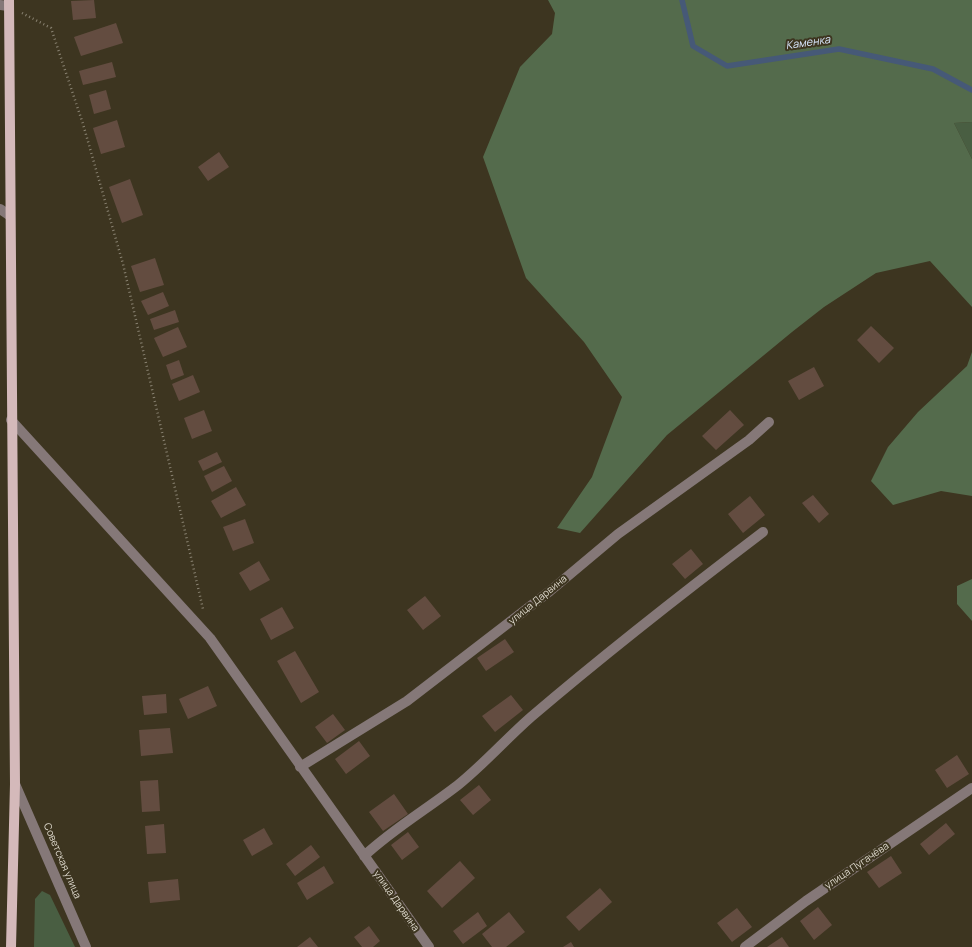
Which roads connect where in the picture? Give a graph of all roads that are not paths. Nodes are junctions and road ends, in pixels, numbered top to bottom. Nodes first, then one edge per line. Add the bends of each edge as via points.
1 (6, 4) edge
2 (0, 209) edge
3 (9, 215) junction
4 (11, 420) junction
5 (769, 422) dead end
6 (763, 532) dead end
7 (300, 767) junction
8 (15, 784) junction
9 (972, 788) edge
10 (364, 856) junction
11 (11, 947) edge
12 (86, 947) edge
13 (429, 947) edge
14 (745, 947) edge

1 - 3 main road, Советская улица
2 - 3 street
3 - 4 main road, Советская улица
4 - 7 street, улица Дарвина via 210,638
4 - 8 main road, Советская улица
5 - 7 street, улица Дарвина via 749,440 618,534 544,596 407,701
6 - 10 street via 620,643 530,718 458,785
7 - 10 street, улица Дарвина
8 - 11 main road, Советская улица
8 - 12 street, Советская улица
9 - 14 street, улица Пугачёва via 806,901
10 - 13 street, улица Дарвина

